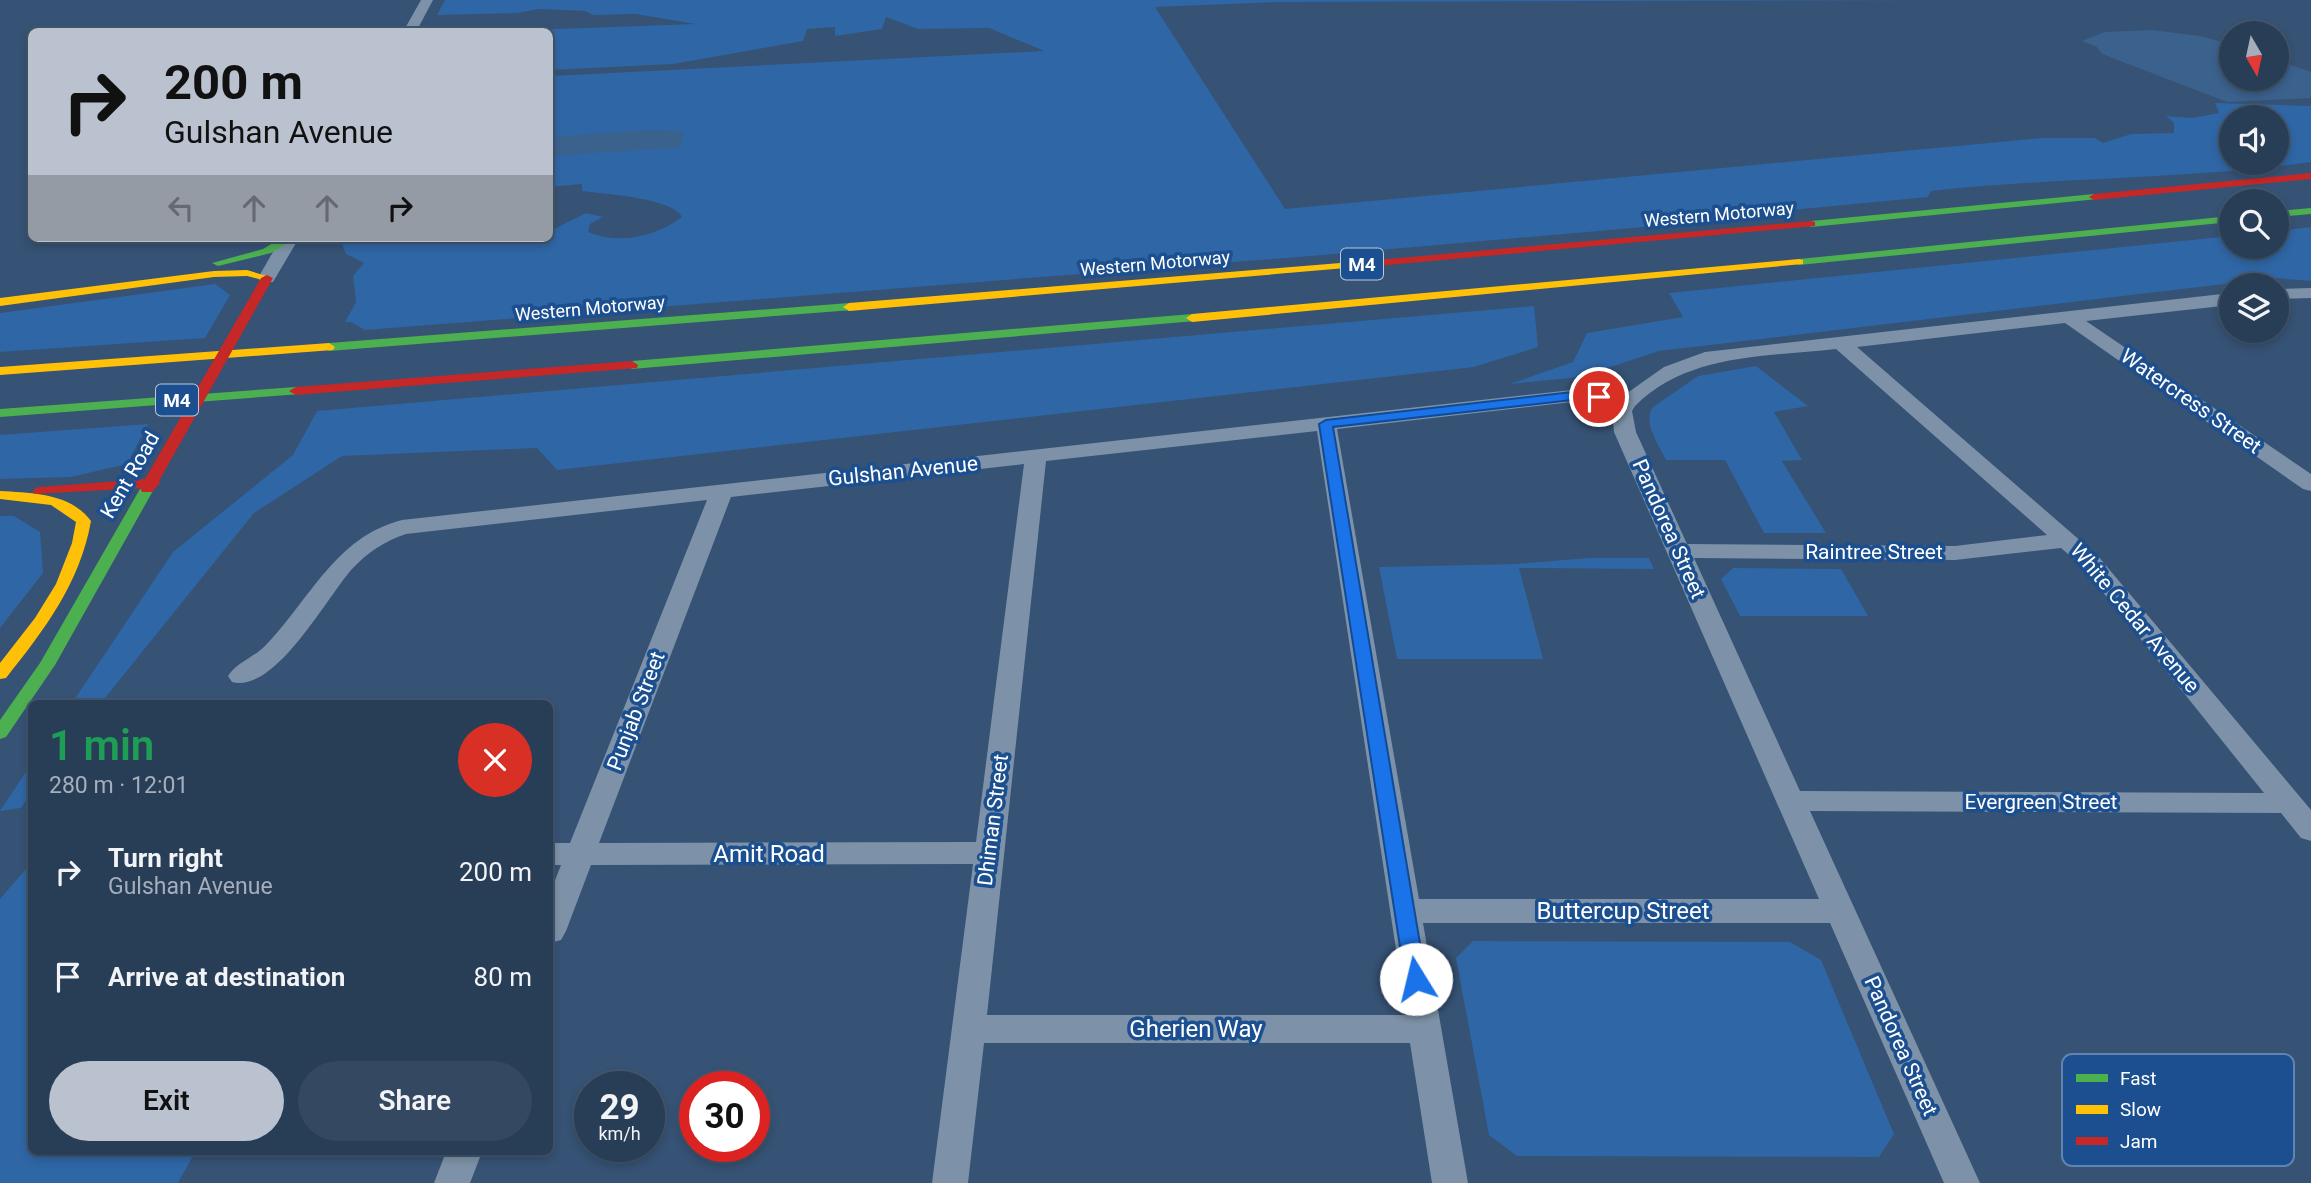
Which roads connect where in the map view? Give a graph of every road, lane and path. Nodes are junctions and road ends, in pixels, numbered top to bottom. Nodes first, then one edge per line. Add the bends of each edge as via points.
1 (427, 0) edge
2 (411, 28) edge
3 (2311, 176) edge
4 (2311, 211) edge
5 (2289, 213) edge
6 (2219, 220) edge
7 (282, 242) edge
8 (288, 242) edge
9 (267, 278) junction
10 (106, 286) junction
11 (2311, 293) edge
12 (2289, 294) edge
13 (2219, 300) edge
14 (0, 302) edge
15 (2071, 319) junction
16 (1842, 344) junction
17 (0, 371) edge
18 (1626, 403) junction
19 (0, 413) edge
20 (1326, 424) junction
21 (1037, 457) junction
22 (153, 483) junction
23 (2311, 484) edge
24 (722, 491) junction
25 (0, 494) edge
26 (2069, 540) junction
27 (1679, 551) junction
28 (91, 588) junction
29 (0, 674) edge
30 (241, 676) dead end
31 (0, 687) edge
32 (0, 733) edge
33 (1793, 801) junction
34 (2289, 803) junction
35 (2311, 831) edge
36 (989, 853) junction
37 (553, 854) edge
38 (579, 854) junction
39 (1405, 911) junction
40 (1841, 911) junction
41 (553, 923) edge
42 (968, 1029) junction
43 (1424, 1029) junction
44 (463, 1155) edge
45 (452, 1183) edge
46 (950, 1183) edge
47 (1450, 1183) edge
48 (1962, 1183) edge

1 - 2 street
3 - 17 main road, Western Motorway / M4 via 1148,283
4 - 5 main road
6 - 19 main road, M4 via 1148,322
7 - 10 main road via 256,255
8 - 9 street, Kent Road
9 - 10 main road via 233,273
9 - 22 main road, Kent Road
10 - 14 main road
11 - 12 street
13 - 15 street
15 - 16 street
15 - 23 street, Watercress Street
16 - 18 street via 1694,361 1676,368
16 - 26 street, White Cedar Avenue
18 - 20 street, Gulshan Avenue via 1572,396
18 - 27 street, Pandorea Street via 1621,418 1625,432
20 - 21 street, Gulshan Avenue
20 - 39 street
21 - 24 street, Gulshan Avenue
21 - 36 street, Dhiman Street
22 - 25 main road
22 - 28 main road, Kent Road
24 - 30 street, Gulshan Avenue via 412,526 385,533 358,548 272,654
24 - 38 street, Punjab Street
25 - 29 main road via 63,504 78,511 84,521 69,581
26 - 27 street, Raintree Street via 1955,553
26 - 34 street, White Cedar Avenue via 2106,578
27 - 33 street, Pandorea Street
28 - 31 main road, Kent Road
28 - 32 main road, Kent Road via 47,665
33 - 34 street, Evergreen Street
33 - 40 street, Pandorea Street
34 - 35 street, White Cedar Avenue
36 - 38 street, Amit Road
36 - 42 street, Dhiman Street
37 - 38 street, Amit Road
38 - 41 street, Punjab Street
39 - 40 street, Buttercup Street
39 - 43 street
40 - 48 street, Pandorea Street
42 - 43 street, Gherien Way
42 - 46 street, Dhiman Street
43 - 47 street
44 - 45 street

